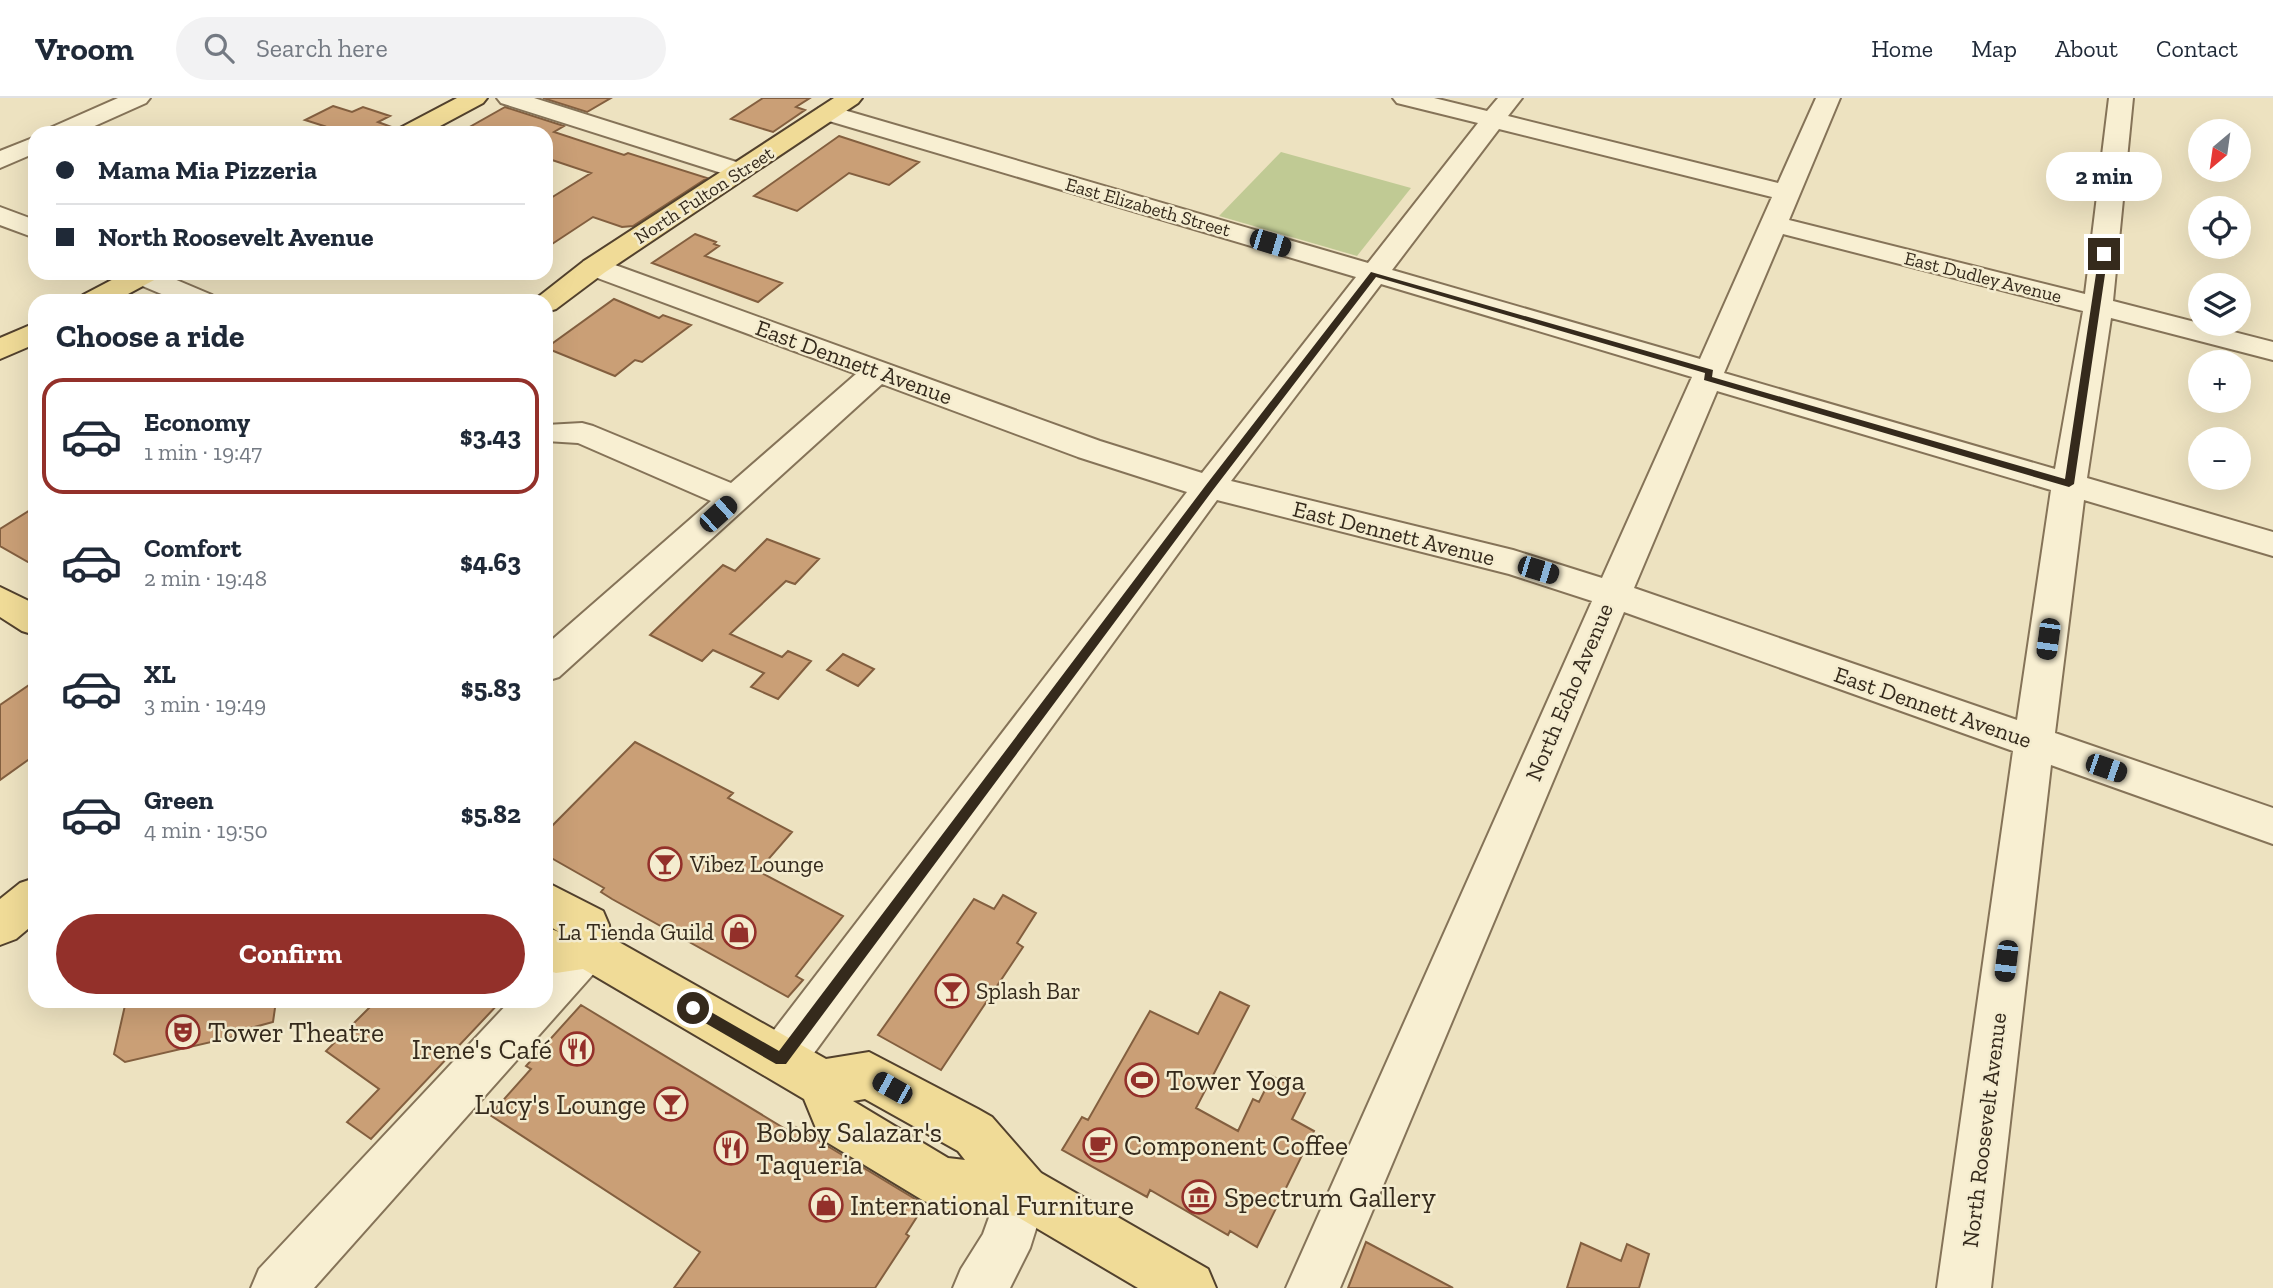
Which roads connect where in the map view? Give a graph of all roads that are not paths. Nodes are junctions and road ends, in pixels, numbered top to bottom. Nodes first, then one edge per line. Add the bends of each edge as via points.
1 (138, 98) edge
2 (475, 98) edge
3 (509, 98) edge
4 (1405, 98) edge
5 (1828, 98) edge
6 (2121, 98) edge
7 (839, 105) edge
8 (1502, 109) edge
9 (75, 126) edge
10 (422, 126) edge
11 (28, 147) edge
12 (0, 159) edge
13 (740, 171) junction
14 (1780, 208) junction
15 (0, 215) edge
16 (28, 227) edge
17 (594, 267) junction
18 (1374, 273) junction
19 (130, 280) edge
20 (155, 280) edge
21 (105, 294) edge
22 (186, 294) edge
23 (553, 297) edge
24 (2098, 306) junction
25 (28, 336) edge
26 (0, 350) edge
27 (2273, 351) edge
28 (878, 370) junction
29 (1708, 375) junction
30 (554, 433) dead end
31 (2069, 484) junction
32 (1209, 487) junction
33 (736, 498) junction
34 (2273, 544) edge
35 (1612, 594) junction
36 (0, 600) edge
37 (28, 617) edge
38 (553, 661) edge
39 (2034, 743) junction
40 (2273, 826) edge
41 (28, 903) edge
42 (553, 905) edge
43 (0, 925) edge
44 (567, 947) edge
45 (553, 978) edge
46 (534, 1008) edge
47 (802, 1071) junction
48 (1023, 1191) junction
49 (278, 1288) edge
50 (980, 1288) edge
51 (1189, 1288) edge
52 (1313, 1288) edge
53 (1964, 1288) edge

1 - 9 street
2 - 10 main road
3 - 13 street
4 - 8 street, East Dudley Avenue
5 - 14 street, North Echo Avenue
6 - 24 street, North Roosevelt Avenue
7 - 13 main road, North Fulton Street
7 - 18 street, East Elizabeth Street
8 - 14 street, East Dudley Avenue
8 - 18 street
11 - 12 street
13 - 17 main road, North Fulton Street
14 - 24 street, East Dudley Avenue
14 - 29 street, North Echo Avenue
15 - 16 street
17 - 23 main road, North Fulton Street
17 - 28 street, East Dennett Avenue
18 - 29 street, East Elizabeth Street
18 - 32 street
19 - 21 main road
20 - 22 street
24 - 27 street, East Dudley Avenue
24 - 31 street, North Roosevelt Avenue
25 - 26 main road
28 - 32 street, East Dennett Avenue via 1088,449
28 - 33 street
29 - 31 street, East Elizabeth Street
29 - 35 street, North Echo Avenue
30 - 33 street via 582,433
31 - 34 street, East Elizabeth Street
31 - 39 street, North Roosevelt Avenue
32 - 35 street, East Dennett Avenue via 1513,562
32 - 47 street
33 - 38 street
35 - 39 street, East Dennett Avenue
35 - 52 street, North Echo Avenue
36 - 37 main road
39 - 40 street, East Dennett Avenue
39 - 53 street, North Roosevelt Avenue
41 - 43 main road
42 - 44 main road via 587,925
44 - 45 street
44 - 47 main road
46 - 49 street
47 - 48 main road via 837,1121 942,1183
48 - 50 street via 1004,1248
48 - 51 main road

